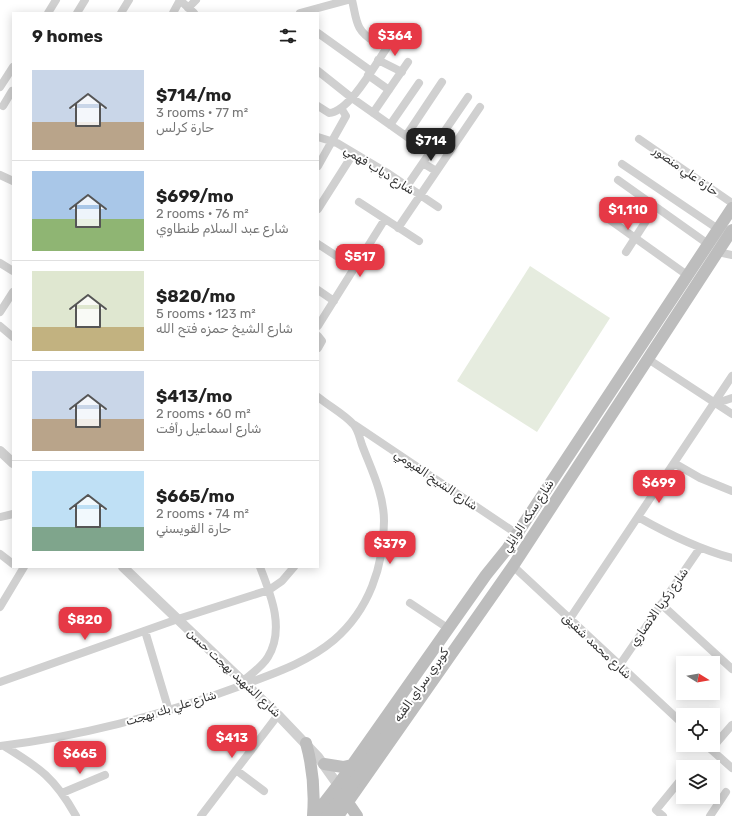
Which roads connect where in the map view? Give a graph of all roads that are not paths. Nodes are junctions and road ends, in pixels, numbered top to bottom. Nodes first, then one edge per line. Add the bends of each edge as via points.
1 (56, 0) edge
2 (85, 0) edge
3 (129, 0) edge
4 (180, 0) edge
5 (196, 0) edge
6 (348, 0) edge
7 (352, 0) edge
8 (191, 10) edge
9 (320, 10) edge
10 (49, 12) edge
11 (78, 12) edge
12 (122, 12) edge
13 (174, 12) edge
14 (307, 12) edge
15 (319, 34) edge
16 (375, 42) dead end
17 (386, 49) dead end
18 (378, 60) junction
19 (408, 62) dead end
20 (12, 69) edge
21 (319, 72) edge
22 (402, 72) junction
23 (369, 73) junction
24 (442, 82) dead end
25 (419, 83) dead end
26 (0, 87) edge
27 (389, 90) junction
28 (12, 91) edge
29 (12, 92) edge
30 (468, 97) dead end
31 (352, 98) junction
32 (3, 106) dead end
33 (319, 107) edge
34 (480, 107) dead end
35 (341, 108) junction
36 (373, 113) junction
37 (390, 125) junction
38 (406, 136) junction
39 (319, 138) edge
40 (639, 139) dead end
41 (332, 142) junction
42 (430, 153) junction
43 (353, 154) junction
44 (423, 163) junction
45 (319, 164) edge
46 (622, 164) dead end
47 (436, 171) junction
48 (0, 174) edge
49 (12, 180) edge
50 (618, 180) dead end
51 (407, 186) junction
52 (420, 195) junction
53 (320, 200) edge
54 (359, 202) dead end
55 (732, 203) edge
56 (438, 207) dead end
57 (732, 208) edge
58 (603, 215) dead end
59 (385, 219) junction
60 (646, 221) dead end
61 (398, 228) junction
62 (718, 229) junction
63 (732, 230) edge
64 (635, 238) junction
65 (418, 241) dead end
66 (708, 244) junction
67 (319, 245) edge
68 (626, 252) dead end
69 (718, 252) junction
70 (732, 255) edge
71 (0, 263) edge
72 (355, 268) junction
73 (12, 270) edge
74 (687, 275) junction
75 (319, 291) edge
76 (12, 294) edge
77 (334, 301) junction
78 (0, 312) edge
79 (319, 324) edge
80 (0, 326) edge
81 (12, 336) edge
82 (319, 337) edge
83 (319, 346) edge
84 (648, 359) junction
85 (732, 376) edge
86 (319, 398) edge
87 (732, 398) edge
88 (714, 404) junction
89 (732, 414) edge
90 (354, 425) junction
91 (0, 451) edge
92 (12, 462) edge
93 (674, 463) junction
94 (732, 491) edge
95 (12, 514) edge
96 (0, 517) edge
97 (638, 517) junction
98 (517, 534) junction
99 (700, 548) junction
100 (507, 549) junction
101 (0, 554) edge
102 (732, 558) edge
103 (12, 563) edge
104 (513, 566) junction
105 (21, 568) edge
106 (124, 568) edge
107 (260, 568) edge
108 (293, 568) edge
109 (269, 590) junction
110 (410, 603) dead end
111 (662, 604) junction
112 (0, 607) edge
113 (178, 619) junction
114 (569, 620) junction
115 (449, 628) junction
116 (145, 631) junction
117 (619, 666) junction
118 (732, 669) edge
119 (0, 682) edge
120 (244, 682) junction
121 (169, 711) junction
122 (278, 714) junction
123 (676, 718) edge
124 (732, 725) edge
125 (720, 736) edge
126 (306, 743) junction
127 (2, 746) edge
128 (714, 752) edge
129 (324, 764) junction
130 (352, 765) junction
131 (732, 768) edge
132 (236, 770) junction
133 (105, 775) dead end
134 (338, 786) junction
135 (676, 786) edge
136 (264, 791) dead end
137 (726, 792) dead end
138 (62, 793) junction
139 (720, 801) edge
140 (348, 804) junction
141 (718, 804) edge
142 (76, 816) edge
143 (201, 816) edge
144 (313, 816) edge
145 (327, 816) edge
146 (338, 816) edge
147 (357, 816) edge
148 (663, 816) edge
149 (710, 816) edge

1 - 10 street
2 - 11 street
3 - 12 street
4 - 8 street
4 - 13 street
5 - 8 street
6 - 9 street
7 - 16 street via 359,29
9 - 14 street
15 - 23 street
17 - 18 street
18 - 22 street
18 - 23 street
19 - 22 street
20 - 26 street
21 - 31 street
22 - 27 street
23 - 27 street
23 - 31 street
24 - 38 street
25 - 37 street
26 - 28 street
27 - 36 street
29 - 32 street
30 - 42 street
31 - 35 street
31 - 36 street
33 - 35 street via 326,112 334,113
34 - 47 street
35 - 41 street via 346,116
36 - 37 street
37 - 38 street
38 - 42 street
39 - 41 street, شارع دياب فهمي
40 - 55 street, حارة علي منصور
41 - 43 street, شارع دياب فهمي
41 - 45 street
42 - 44 street
43 - 51 street, شارع دياب فهمي
43 - 53 street
44 - 47 street
44 - 51 street
46 - 62 street
47 - 52 street
48 - 49 street
50 - 66 street
51 - 52 street, شارع دياب فهمي
52 - 56 street, شارع دياب فهمي
52 - 61 street
54 - 59 street
57 - 62 main road, شارع سكه الوايلي
58 - 64 street
59 - 61 street
59 - 72 street
60 - 64 street
61 - 65 street
62 - 66 main road, شارع سكه الوايلي
63 - 69 main road, شارع سكه الوايلي
64 - 68 street
64 - 74 street
66 - 74 main road, شارع سكه الوايلي
67 - 72 street
69 - 70 street
69 - 84 main road, شارع سكه الوايلي
71 - 73 street
72 - 77 street
74 - 98 main road, شارع سكه الوايلي
75 - 77 street
76 - 78 street
77 - 79 street
80 - 81 street
82 - 83 street via 322,341
84 - 88 street
84 - 104 main road, شارع سكه الوايلي
85 - 88 street
86 - 90 street, شارع الشيخ الفيومي
87 - 88 street
88 - 89 street
88 - 93 street
90 - 98 street, شارع الشيخ الفيومي
90 - 120 street, شارع علي بك بهجت via 380,494 384,516 381,562 374,583 355,616 335,639 316,654 289,668
91 - 92 street
93 - 94 street via 700,478
93 - 97 street
95 - 96 street
97 - 99 street via 671,536
97 - 114 street
98 - 100 main road, شارع سكه الوايلي
99 - 102 street
99 - 111 street, شارع زكريا الانصاري
100 - 115 main road, شارع سكه الوايلي
100 - 145 main road, كوبري سراي القبه, bridge via 495,580 349,789
101 - 103 street
104 - 114 street, شارع محمد شفيق
104 - 140 main road, شارع سكه الوايلي
105 - 112 street
106 - 113 street, شارع الشهيد بهجت حسن
107 - 109 street
108 - 109 street via 282,581
109 - 113 street
109 - 120 street via 276,626 273,648 268,658
110 - 115 street
111 - 117 street, شارع زكريا الانصاري
111 - 118 street
113 - 116 street
113 - 120 street, شارع الشهيد بهجت حسن
114 - 117 street, شارع محمد شفيق
115 - 130 main road, شارع سكه الوايلي
116 - 119 street
116 - 121 street
117 - 123 street, شارع محمد شفيق
120 - 121 street, شارع علي بك بهجت
120 - 122 street, شارع الشهيد بهجت حسن
121 - 127 street, شارع علي بك بهجت via 58,738
122 - 126 street, شارع الشهيد بهجت حسن
122 - 132 street
124 - 125 street
126 - 129 street, شارع الشهيد بهجت حسن
126 - 144 main road via 313,767
127 - 138 street via 38,767
128 - 131 street
129 - 130 main road via 343,767
129 - 134 street, شارع الشهيد بهجت حسن
130 - 134 main road, شارع سكه الوايلي
132 - 136 street
132 - 143 street
133 - 138 street
134 - 140 main road
134 - 144 main road, شارع سكه الوايلي
135 - 148 street via 656,810
137 - 139 street
138 - 142 street
140 - 146 main road, شارع سكه الوايلي
140 - 147 main road
141 - 149 street

